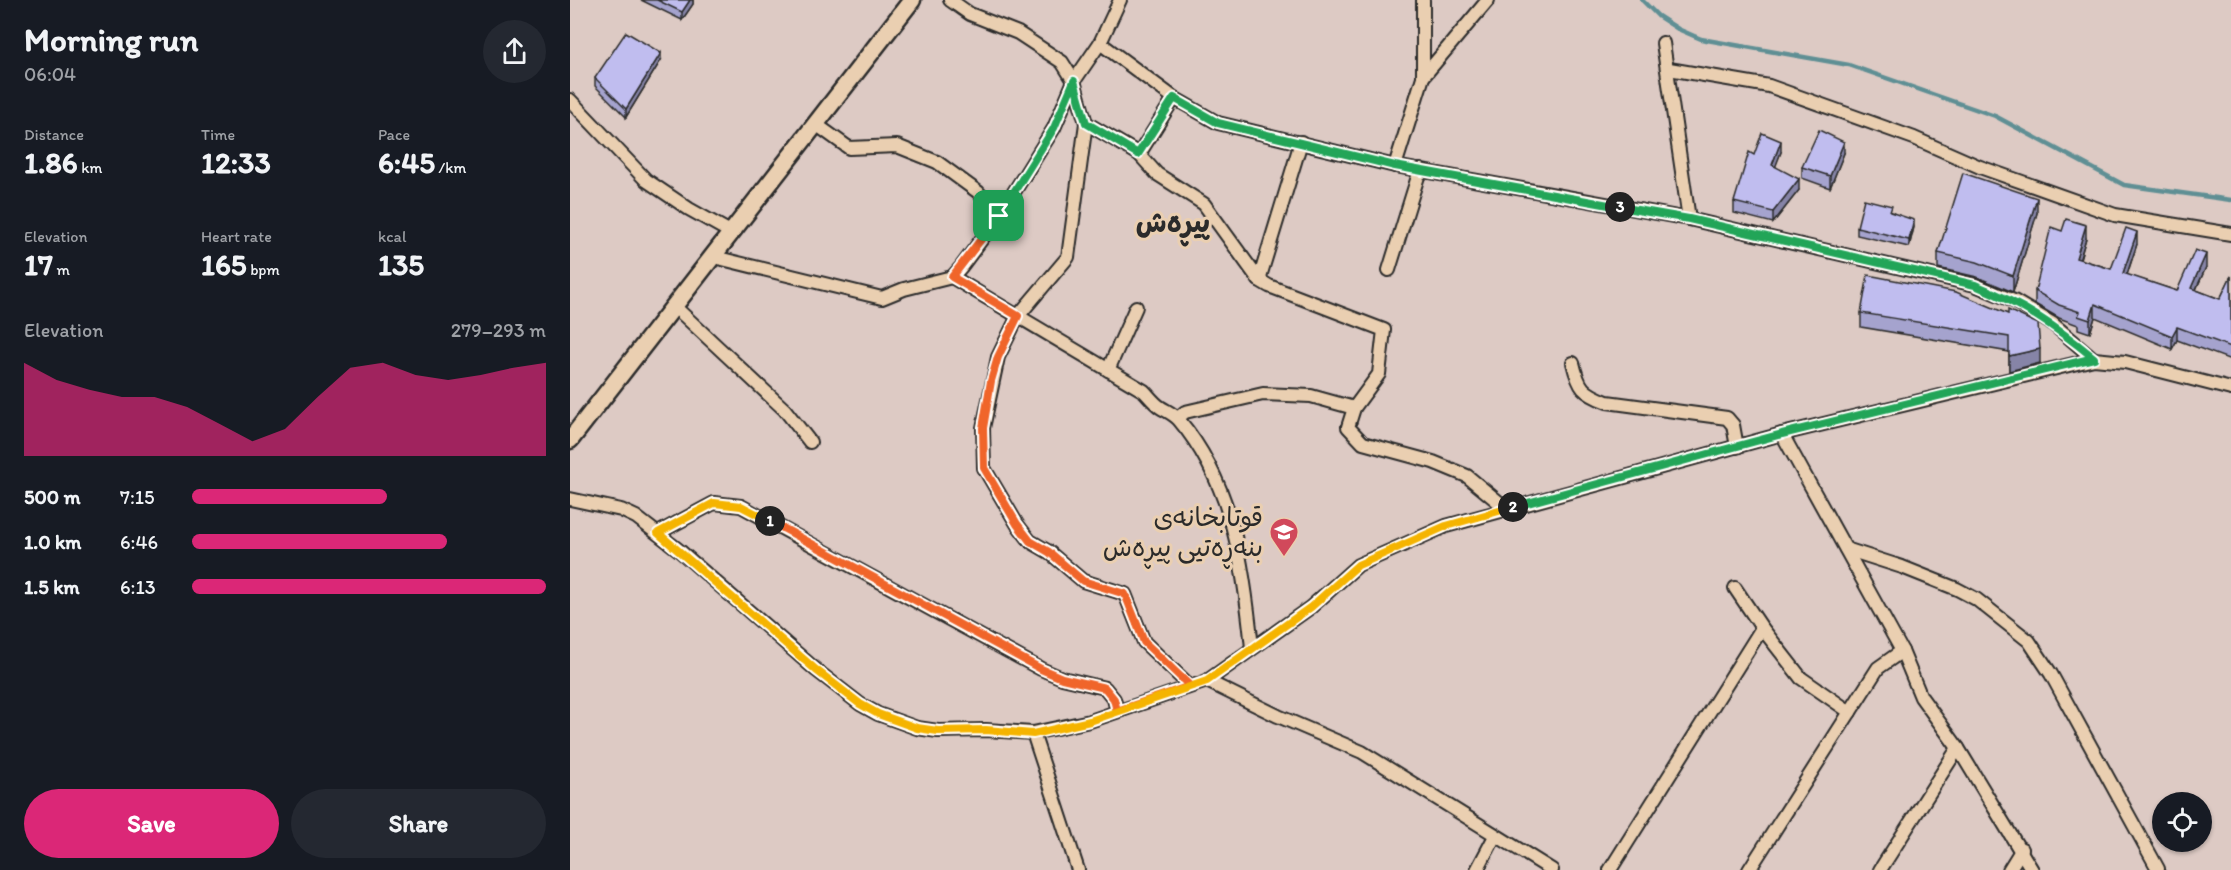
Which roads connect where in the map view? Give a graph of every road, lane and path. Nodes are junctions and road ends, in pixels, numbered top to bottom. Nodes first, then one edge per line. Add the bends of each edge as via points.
1 (912, 0) edge
2 (950, 0) edge
3 (1120, 0) edge
4 (1422, 0) edge
5 (1488, 0) edge
6 (1100, 43) junction
7 (1663, 43) dead end
8 (1669, 69) junction
9 (1424, 77) junction
10 (1074, 81) junction
11 (1174, 98) junction
12 (570, 100) edge
13 (1086, 123) junction
14 (817, 125) junction
15 (1302, 142) junction
16 (1138, 154) junction
17 (1395, 166) junction
18 (1420, 171) junction
19 (999, 216) junction
20 (1689, 219) junction
21 (732, 233) junction
22 (2231, 234) edge
23 (714, 258) junction
24 (1389, 270) dead end
25 (952, 277) junction
26 (1259, 280) junction
27 (675, 307) junction
28 (1137, 307) dead end
29 (1018, 316) junction
30 (2094, 358) junction
31 (1573, 363) dead end
32 (1108, 370) junction
33 (2231, 389) edge
34 (1354, 408) junction
35 (1178, 418) junction
36 (1782, 434) junction
37 (570, 440) edge
38 (810, 442) dead end
39 (1737, 447) junction
40 (570, 499) edge
41 (1507, 509) junction
42 (658, 533) junction
43 (1846, 549) junction
44 (1735, 588) dead end
45 (1762, 628) junction
46 (1252, 648) junction
47 (1902, 651) junction
48 (1207, 681) junction
49 (1190, 686) junction
50 (1117, 711) junction
51 (1850, 712) junction
52 (1033, 734) junction
53 (1958, 748) junction
54 (1495, 836) junction
55 (2022, 849) junction
56 (2158, 869) edge
57 (1078, 870) edge
58 (1477, 870) edge
59 (1552, 870) edge
60 (1610, 870) edge
61 (1749, 870) edge
62 (1881, 870) edge
63 (2009, 870) edge
64 (2032, 870) edge

1 - 14 street
2 - 10 street via 970,14 1038,44 1062,62
3 - 6 street
4 - 9 street
5 - 9 street
6 - 10 street
6 - 11 street
7 - 8 street
8 - 20 street
8 - 22 street via 1769,86 2115,215
9 - 17 street
10 - 13 street
10 - 19 street via 1054,128
11 - 15 street via 1218,123
11 - 16 street
12 - 21 street via 646,180
13 - 16 street
13 - 29 street via 1068,257
14 - 19 street via 849,148 897,146 937,162 978,192
14 - 21 street
15 - 17 street
15 - 26 street
16 - 26 street via 1157,174 1204,204
17 - 18 street
18 - 20 street
18 - 24 street
19 - 25 street
20 - 30 street via 1975,285 2014,301 2053,324
21 - 23 street
23 - 25 street via 882,298
23 - 27 street
25 - 29 street
26 - 34 street via 1384,330 1379,374
27 - 37 street
27 - 38 street via 785,410
28 - 32 street
29 - 32 street
29 - 49 street via 991,381 983,428 984,468 1030,541 1083,581 1125,594 1144,642
30 - 33 street
30 - 36 street
31 - 39 street via 1578,384 1590,395 1607,402 1727,418 1733,425
32 - 35 street via 1144,391 1158,406
34 - 35 street via 1311,396 1263,394 1185,412
34 - 41 street via 1348,427 1363,443 1433,462 1467,477
35 - 46 street via 1217,481 1232,520 1242,559
36 - 39 street
36 - 43 street
39 - 41 street
40 - 42 street via 621,510
41 - 46 street via 1446,526 1358,565 1311,607
42 - 50 street via 714,503 741,506 1041,669 1105,688
42 - 52 street via 816,670 878,714 938,731
43 - 47 street
43 - 56 street via 1957,589 1976,599 2029,641
44 - 45 street
45 - 51 street via 1801,678
45 - 60 street
46 - 48 street
47 - 51 street via 1878,668
47 - 53 street via 1921,697
48 - 49 street
48 - 54 street via 1362,752
49 - 50 street
50 - 52 street
51 - 61 street
52 - 57 street
53 - 55 street
53 - 62 street
54 - 58 street
54 - 59 street
55 - 63 street
55 - 64 street

